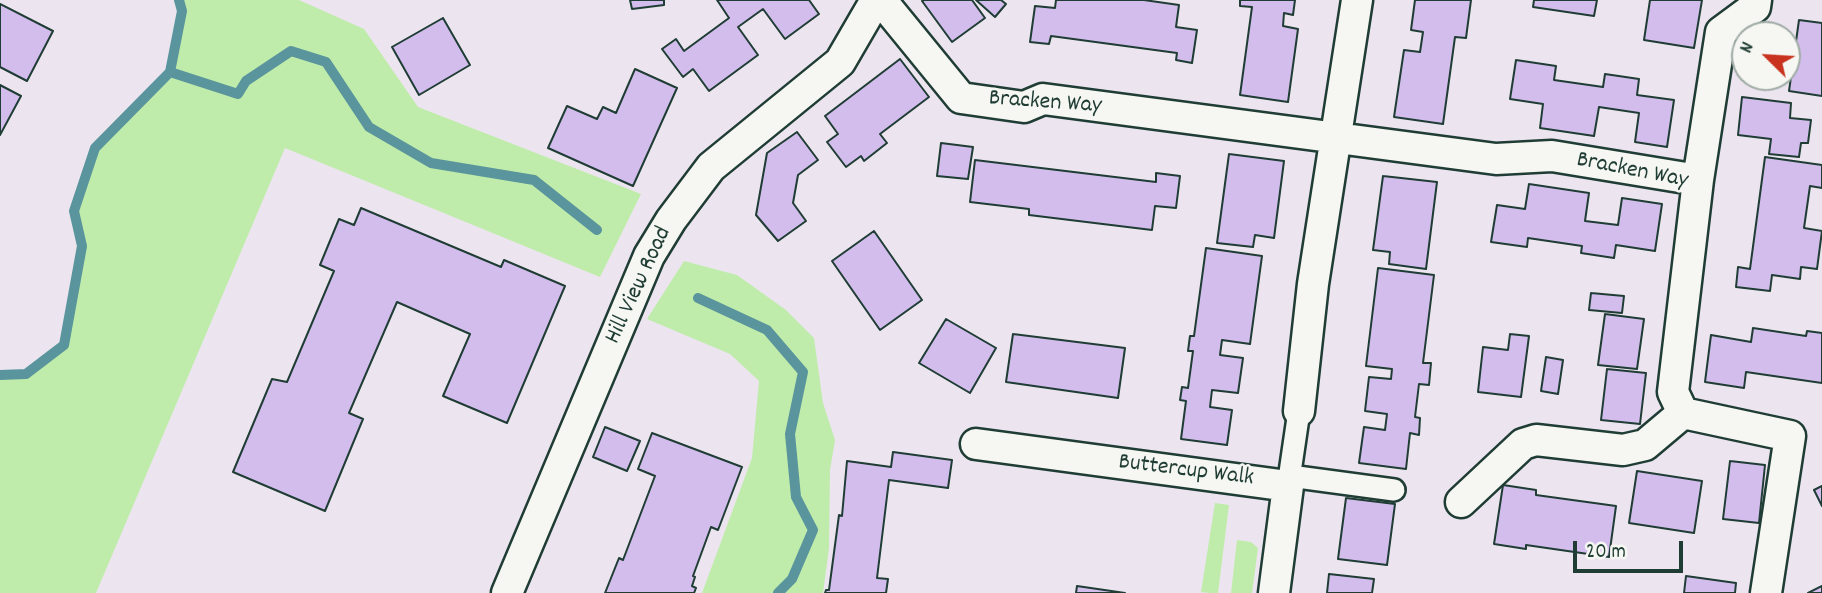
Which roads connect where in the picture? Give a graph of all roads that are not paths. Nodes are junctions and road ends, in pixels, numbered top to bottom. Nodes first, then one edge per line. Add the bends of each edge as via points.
1 (878, 0) edge
2 (1357, 0) edge
3 (1756, 0) edge
4 (1337, 137) junction
5 (1698, 180) junction
6 (1299, 411) joint
7 (1683, 414) junction
8 (976, 444) dead end
9 (1289, 481) junction
10 (1394, 490) dead end
11 (1461, 502) dead end
12 (507, 593) edge
13 (1274, 593) edge
14 (1766, 593) edge

1 - 4 street, Bracken Way via 961,98 1024,107 1043,99
1 - 12 street, Hill View Road via 840,62 711,167 671,220 649,256
2 - 4 street
3 - 5 street via 1755,7 1721,32
4 - 5 street, Bracken Way via 1496,159 1552,156
4 - 6 street via 1313,284
5 - 7 street, Bracken Way via 1673,392
6 - 9 street
7 - 11 street via 1645,445 1623,450 1536,440 1522,444
7 - 14 street via 1790,436
8 - 9 street, Buttercup Walk
9 - 10 street
9 - 13 street, Buttercup Walk

